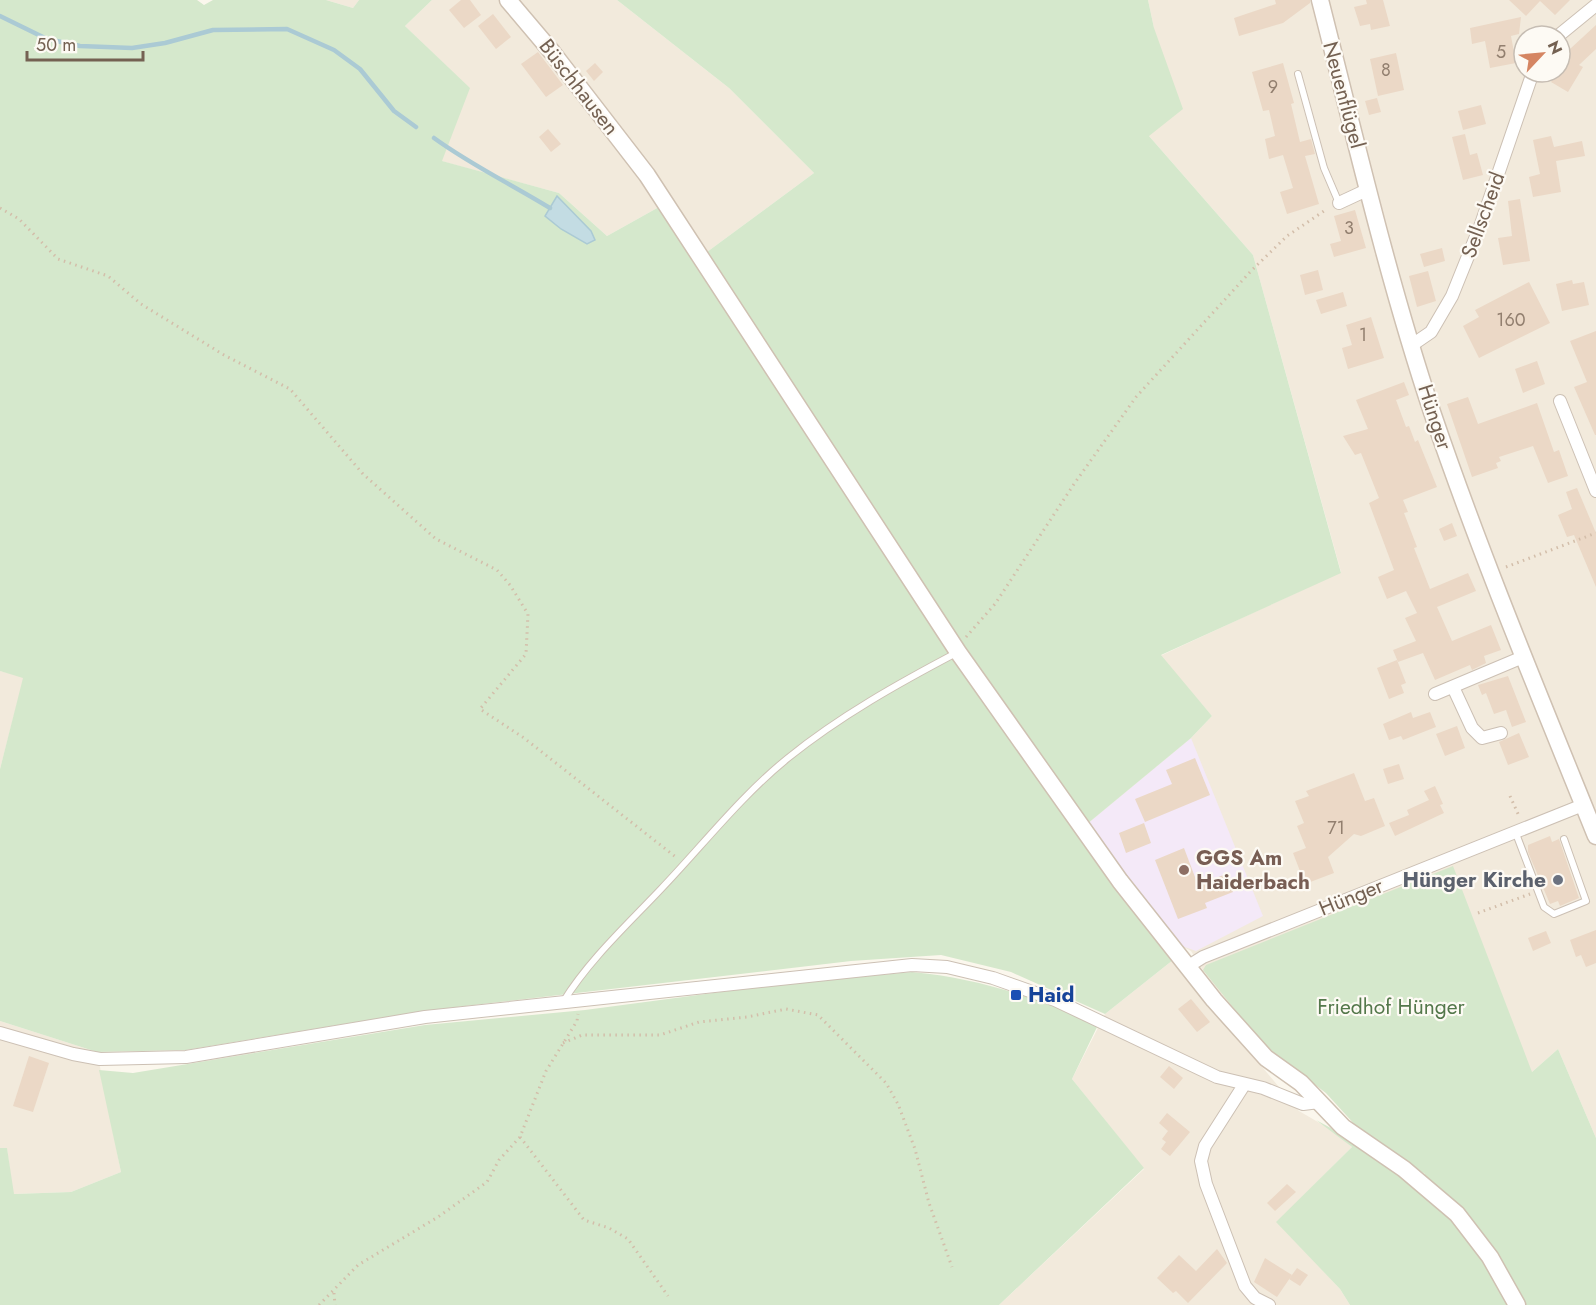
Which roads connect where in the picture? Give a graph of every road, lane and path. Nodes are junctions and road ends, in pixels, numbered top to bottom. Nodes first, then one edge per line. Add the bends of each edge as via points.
1 (508, 0) edge
2 (1320, 0) edge
3 (1596, 5) edge
4 (1572, 25) edge
5 (1298, 74) dead end
6 (1529, 84) edge
7 (1369, 189) junction
8 (1339, 203) junction
9 (0, 208) edge
10 (1412, 345) junction
11 (1560, 401) dead end
12 (1596, 491) edge
13 (1596, 533) edge
14 (1490, 573) junction
15 (958, 652) junction
16 (1524, 657) junction
17 (1453, 687) junction
18 (1434, 694) dead end
19 (1501, 733) dead end
20 (1510, 796) dead end
21 (1583, 805) junction
22 (1519, 829) junction
23 (1596, 836) edge
24 (1564, 839) dead end
25 (685, 864) junction
26 (1538, 891) junction
27 (1478, 913) dead end
28 (1187, 967) junction
29 (580, 1001) junction
30 (563, 1002) junction
31 (0, 1033) edge
32 (563, 1043) junction
33 (1244, 1085) junction
34 (1319, 1102) junction
35 (520, 1137) junction
36 (952, 1267) dead end
37 (334, 1293) junction
38 (668, 1296) dead end
39 (319, 1305) edge
40 (335, 1305) edge
41 (1269, 1305) edge
42 (1517, 1305) edge

1 - 15 street, Büschhausen via 647,175
2 - 7 street, Neuenflügel
3 - 4 street
5 - 8 lane via 1324,168
6 - 10 street, Sellscheid via 1452,297 1431,332
7 - 8 street
7 - 10 street, Neuenflügel
8 - 15 path via 1287,236 1136,397 995,604 962,641
9 - 25 path via 19,219 58,259 108,276 141,304 224,355 290,389 363,474 436,539 497,570 528,614 526,654 480,709 524,738
10 - 14 street, Hünger
11 - 12 street
13 - 14 path
14 - 16 street, Hünger
15 - 25 lane via 882,694 788,758
15 - 28 street, Büschhausen via 1085,834
16 - 17 street
16 - 21 street, Hünger
17 - 18 street
17 - 19 street via 1472,728 1482,738
20 - 22 path
21 - 22 street, Hünger
21 - 23 street, Hünger
22 - 26 lane
22 - 28 street, Hünger via 1203,957
24 - 26 lane via 1586,901 1554,914 1544,907
25 - 30 lane via 576,981
26 - 27 path
28 - 34 street, Büschhausen via 1250,1042
29 - 30 street
29 - 32 path via 577,1021
29 - 33 street via 912,965 947,967 1046,997 1217,1077
30 - 31 street via 425,1017 186,1057 100,1059
32 - 35 path via 546,1071
32 - 36 path via 582,1035 660,1035 699,1022 786,1009 818,1015 886,1083 898,1104
33 - 34 street via 1303,1104
33 - 41 street via 1205,1146 1202,1170 1245,1286
34 - 42 street, Büschhausen via 1343,1126 1422,1183 1457,1214 1490,1257
35 - 37 path via 486,1182 438,1217 358,1265
35 - 38 path via 584,1220 628,1239
37 - 39 path
37 - 40 path

